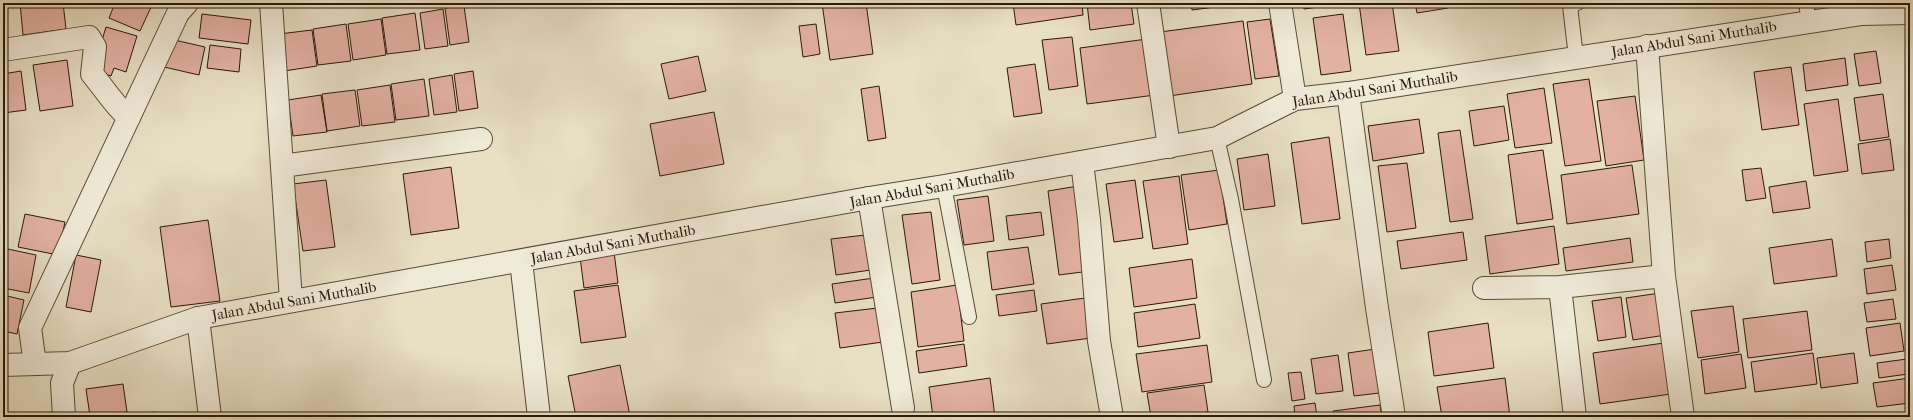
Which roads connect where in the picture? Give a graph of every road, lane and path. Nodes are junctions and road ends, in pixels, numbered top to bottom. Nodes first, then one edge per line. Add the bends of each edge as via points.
1 (186, 3) edge
2 (271, 3) edge
3 (1148, 3) edge
4 (1280, 3) edge
5 (1577, 3) edge
6 (1861, 9) edge
7 (1807, 13) edge
8 (1910, 13) edge
9 (1647, 46) junction
10 (3, 50) edge
11 (1576, 57) junction
12 (1348, 93) junction
13 (1295, 99) junction
14 (122, 111) junction
15 (1217, 138) junction
16 (481, 139) dead end
17 (1169, 147) junction
18 (1082, 162) junction
19 (282, 166) junction
20 (944, 186) junction
21 (870, 198) junction
22 (521, 261) junction
23 (1664, 276) junction
24 (1560, 287) junction
25 (1484, 288) dead end
26 (291, 301) junction
27 (969, 317) dead end
28 (198, 318) junction
29 (70, 363) junction
30 (18, 365) edge
31 (1264, 380) dead end
32 (903, 408) dead end
33 (64, 417) edge
34 (210, 417) edge
35 (539, 417) edge
36 (1112, 417) edge
37 (1394, 417) edge
38 (1575, 417) edge
39 (1683, 417) edge

1 - 14 street
2 - 19 street
3 - 17 street
4 - 13 street
5 - 11 lane via 1570,6
6 - 7 street, Jalan Abdul Sani Muthalib
6 - 8 street, Jalan Abdul Sani Muthalib
7 - 9 street, Jalan Abdul Sani Muthalib
9 - 11 street, Jalan Abdul Sani Muthalib
9 - 23 street
10 - 14 street via 89,37 95,46 92,74
11 - 12 street, Jalan Abdul Sani Muthalib
12 - 13 street, Jalan Abdul Sani Muthalib
12 - 37 street
13 - 15 street, Jalan Abdul Sani Muthalib
14 - 30 street via 30,328
15 - 17 street, Jalan Abdul Sani Muthalib
15 - 31 lane via 1231,199
16 - 19 street
17 - 18 street, Jalan Abdul Sani Muthalib
18 - 20 street, Jalan Abdul Sani Muthalib
18 - 36 street via 1099,341
19 - 26 street
20 - 21 street, Jalan Abdul Sani Muthalib
20 - 27 lane
21 - 22 street, Jalan Abdul Sani Muthalib
21 - 32 street
22 - 26 street, Jalan Abdul Sani Muthalib
22 - 35 street
23 - 24 street
23 - 39 street
24 - 25 street
24 - 38 street
26 - 28 street, Jalan Abdul Sani Muthalib
28 - 29 street, Jalan Abdul Sani Muthalib
28 - 34 street
29 - 30 street, Jalan Abdul Sani Muthalib
29 - 33 street via 62,383

